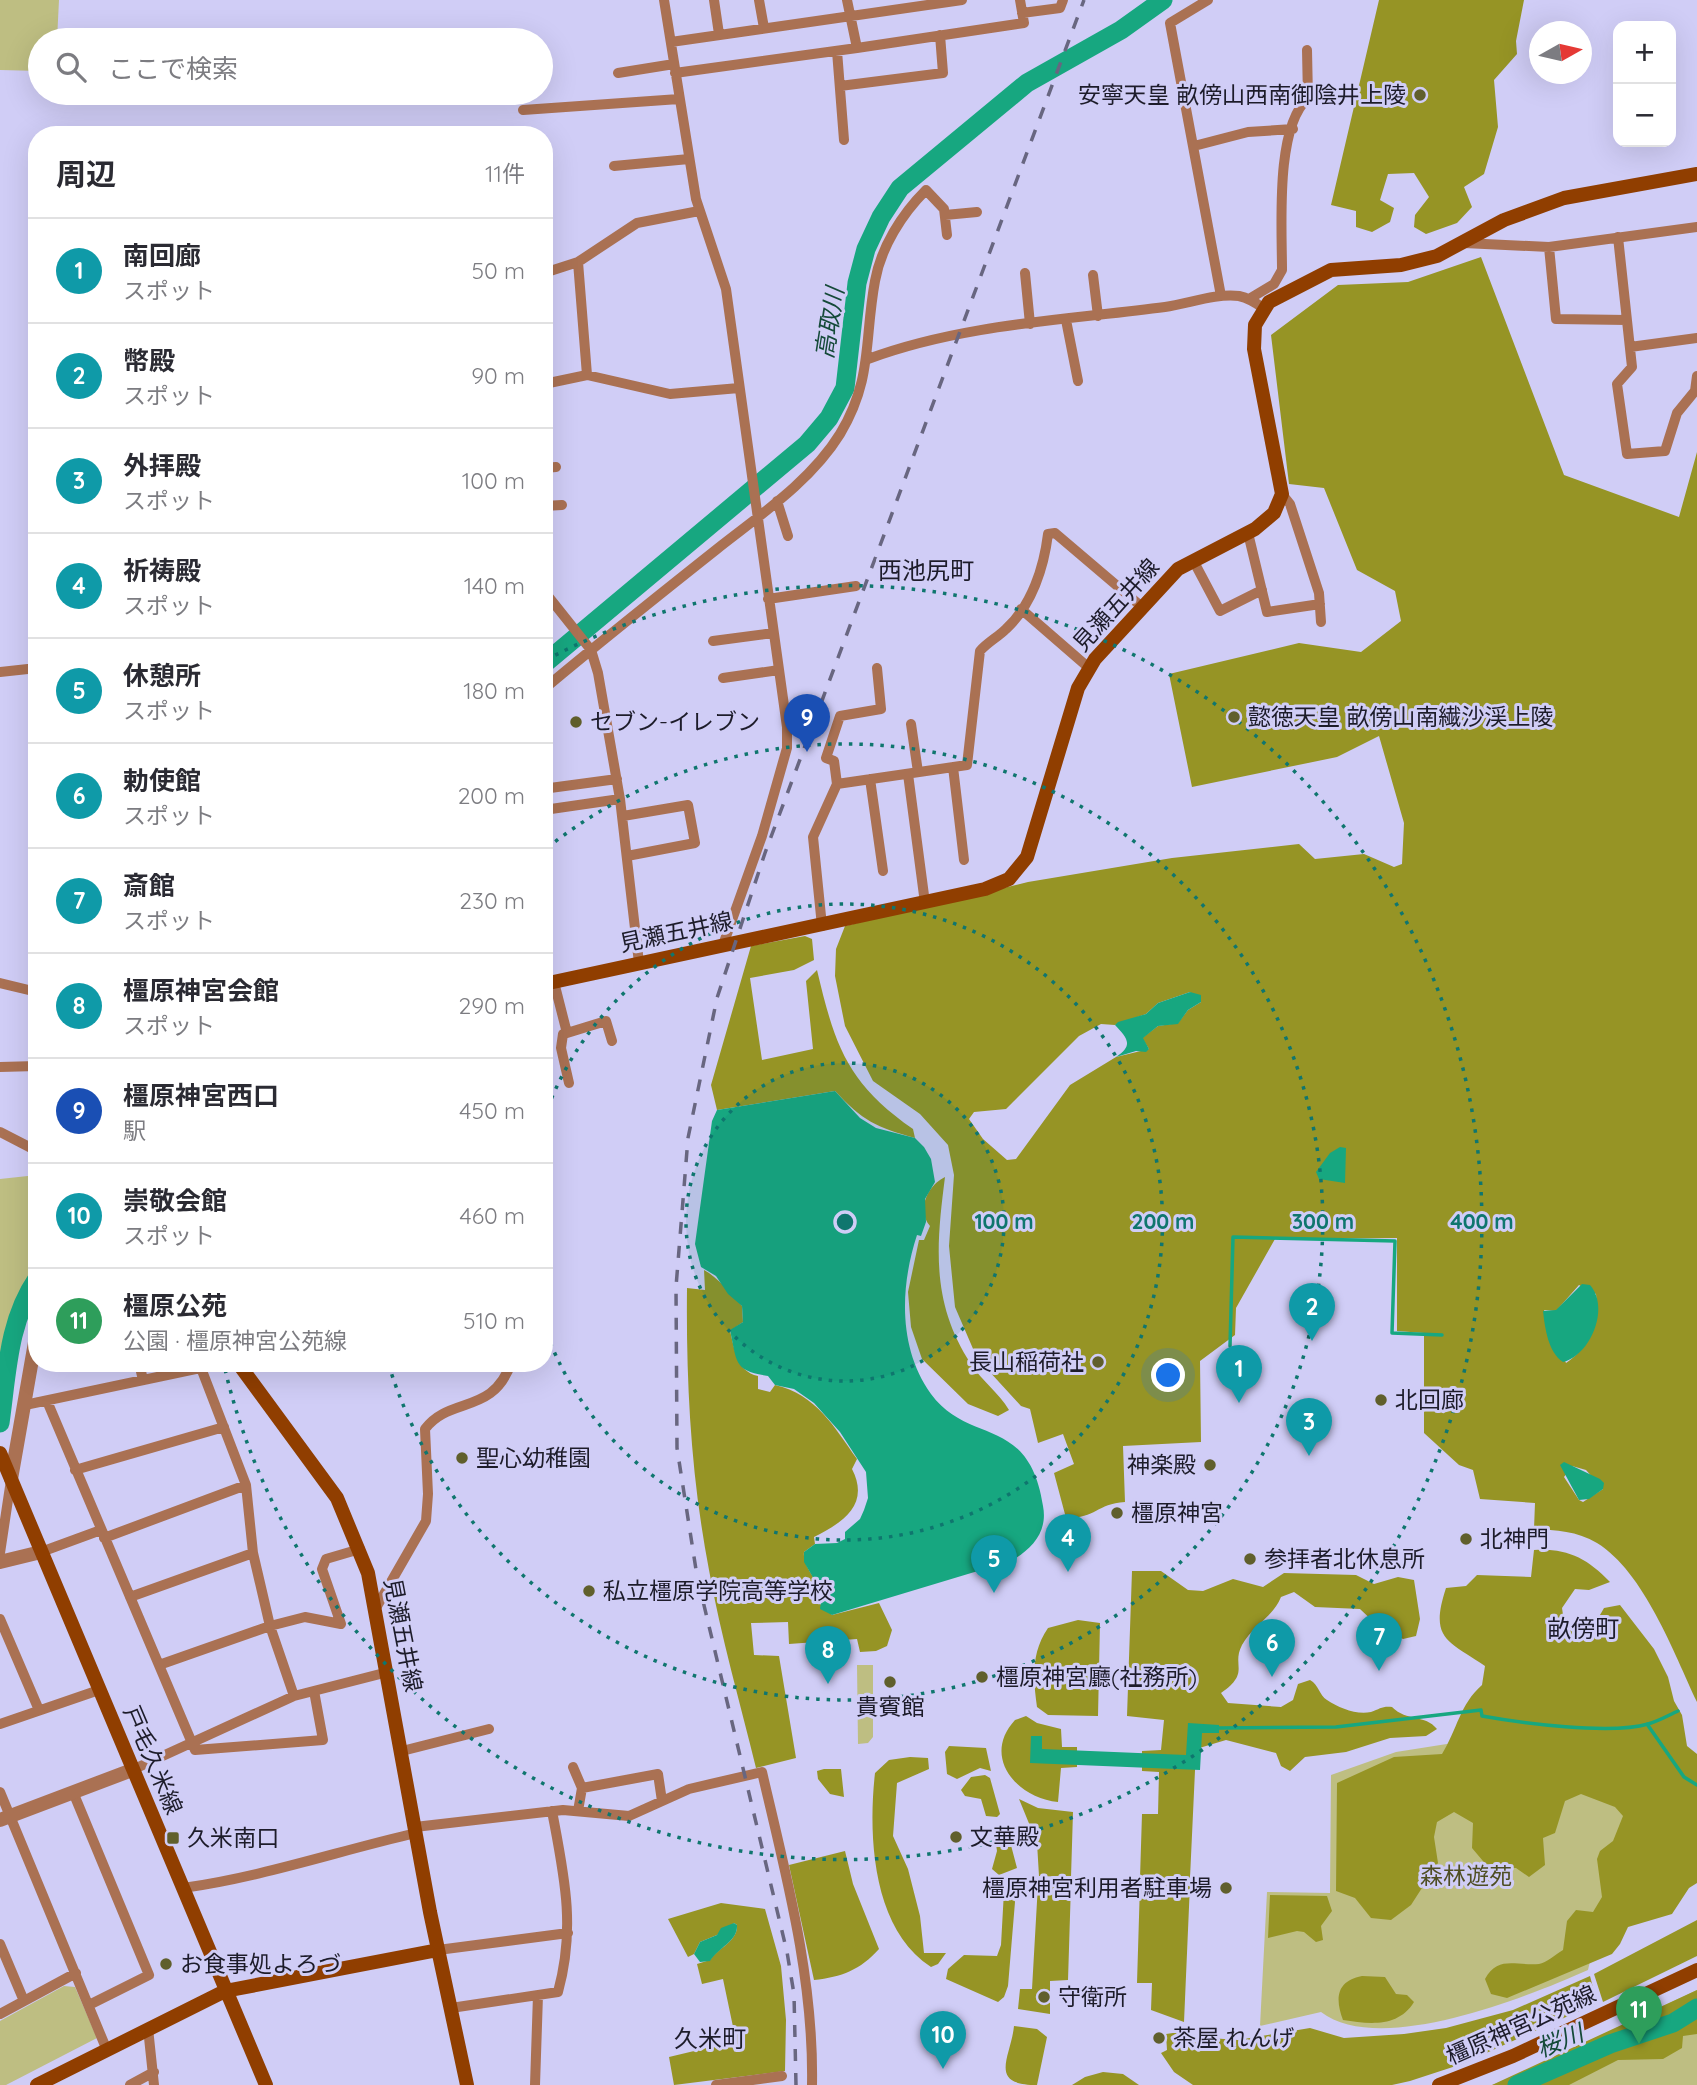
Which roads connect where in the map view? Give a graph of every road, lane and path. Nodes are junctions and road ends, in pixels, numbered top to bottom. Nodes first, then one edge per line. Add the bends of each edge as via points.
1 (664, 0) edge
2 (714, 0) edge
3 (759, 0) edge
4 (847, 0) edge
5 (962, 0) edge
6 (1020, 0) edge
7 (1063, 0) edge
8 (1203, 1) edge
9 (1022, 13) junction
10 (850, 15) junction
11 (764, 28) junction
12 (719, 34) junction
13 (940, 35) junction
14 (671, 42) junction
15 (857, 48) junction
16 (1307, 50) dead end
17 (837, 51) junction
18 (675, 68) junction
19 (618, 73) dead end
20 (840, 86) junction
21 (679, 99) junction
22 (523, 110) dead end
23 (1293, 129) junction
24 (844, 140) dead end
25 (1194, 146) junction
26 (689, 159) junction
27 (614, 166) dead end
28 (1697, 174) edge
29 (699, 211) junction
30 (977, 212) dead end
31 (945, 215) junction
32 (1697, 227) edge
33 (947, 235) dead end
34 (1618, 237) junction
35 (1464, 243) junction
36 (1549, 247) junction
37 (579, 262) junction
38 (553, 270) edge
39 (1025, 273) dead end
40 (1093, 275) dead end
41 (1221, 296) junction
42 (1249, 299) junction
43 (1263, 308) junction
44 (1098, 316) junction
45 (1066, 320) junction
46 (1627, 320) junction
47 (1030, 324) junction
48 (1697, 338) edge
49 (1630, 347) junction
50 (868, 359) junction
51 (587, 375) junction
52 (1697, 376) edge
53 (1078, 381) dead end
54 (553, 382) edge
55 (739, 388) junction
56 (1282, 494) junction
57 (776, 501) junction
58 (562, 505) dead end
59 (553, 506) edge
60 (755, 512) junction
61 (1248, 533) junction
62 (788, 536) dead end
63 (1193, 560) junction
64 (856, 586) dead end
65 (1262, 590) junction
66 (768, 599) junction
67 (553, 603) edge
68 (1321, 604) junction
69 (1142, 607) junction
70 (1021, 609) junction
71 (1321, 622) dead end
72 (773, 633) junction
73 (713, 641) dead end
74 (589, 648) junction
75 (877, 668) dead end
76 (1089, 668) junction
77 (28, 669) edge
78 (779, 670) junction
79 (0, 672) edge
80 (723, 678) dead end
81 (553, 681) edge
82 (911, 724) dead end
83 (953, 767) junction
84 (913, 773) junction
85 (617, 779) junction
86 (870, 779) junction
87 (837, 784) junction
88 (553, 788) edge
89 (620, 799) junction
90 (553, 809) edge
91 (623, 816) junction
92 (627, 856) junction
93 (964, 860) dead end
94 (883, 871) dead end
95 (925, 903) junction
96 (822, 926) junction
97 (723, 945) junction
98 (639, 963) junction
99 (553, 982) edge
100 (0, 983) edge
101 (28, 990) edge
102 (553, 994) edge
103 (567, 1033) junction
104 (612, 1041) dead end
105 (28, 1066) edge
106 (0, 1067) edge
107 (569, 1083) dead end
108 (0, 1132) edge
109 (28, 1146) edge
110 (30, 1372) edge
111 (141, 1372) edge
112 (182, 1372) edge
113 (203, 1372) edge
114 (245, 1372) edge
115 (508, 1372) edge
116 (143, 1380) junction
117 (47, 1401) junction
118 (24, 1405) junction
119 (224, 1427) junction
120 (0, 1452) edge
121 (75, 1470) junction
122 (9, 1475) junction
123 (246, 1485) junction
124 (103, 1534) junction
125 (360, 1549) junction
126 (41, 1552) junction
127 (0, 1553) edge
128 (253, 1553) junction
129 (0, 1562) edge
130 (130, 1597) junction
131 (376, 1608) junction
132 (0, 1619) edge
133 (270, 1626) junction
134 (159, 1665) junction
135 (388, 1672) junction
136 (99, 1690) junction
137 (314, 1691) junction
138 (294, 1696) junction
139 (39, 1710) junction
140 (0, 1724) edge
141 (489, 1729) dead end
142 (191, 1743) junction
143 (402, 1751) junction
144 (573, 1767) dead end
145 (132, 1770) junction
146 (582, 1788) junction
147 (0, 1792) edge
148 (73, 1792) junction
149 (662, 1801) junction
150 (552, 1811) junction
151 (578, 1811) junction
152 (5, 1818) edge
153 (415, 1830) junction
154 (183, 1888) junction
155 (568, 1933) junction
156 (0, 1944) edge
157 (438, 1950) junction
158 (1697, 1970) edge
159 (76, 1973) junction
160 (225, 1991) junction
161 (538, 1995) junction
162 (24, 2001) junction
163 (89, 2005) junction
164 (451, 2008) junction
165 (0, 2014) edge
166 (148, 2028) junction
167 (106, 2048) junction
168 (154, 2072) junction
169 (782, 2076) dead end
170 (37, 2085) edge
171 (130, 2085) edge
172 (154, 2085) edge
173 (266, 2085) edge
174 (467, 2085) edge
175 (535, 2085) edge
176 (716, 2085) edge
177 (811, 2085) edge
178 (1439, 2085) edge

1 - 14 street
2 - 12 street
3 - 11 street
4 - 10 street
5 - 10 street
6 - 9 street
7 - 9 street via 1060,8
8 - 25 street via 1170,23
9 - 13 street via 1024,23
10 - 11 street
10 - 15 street
11 - 12 street
12 - 14 street
13 - 15 street
13 - 20 street via 943,73
14 - 18 street
15 - 17 street
16 - 23 street via 1308,98 1298,107
17 - 18 street
17 - 20 street
18 - 19 street
18 - 21 street
20 - 24 street
21 - 22 street
21 - 26 street
23 - 25 street via 1248,132
23 - 42 street via 1284,158 1280,278
25 - 41 street
26 - 27 street
26 - 29 street
28 - 35 main road via 1564,198 1504,220
29 - 37 street via 636,222
29 - 55 street via 724,278
30 - 31 street
31 - 33 street
31 - 50 street via 926,190 893,234 875,279
32 - 34 street
34 - 36 street
34 - 46 street
35 - 36 street
35 - 43 main road via 1401,265 1331,270
36 - 46 street via 1556,319
37 - 38 street
37 - 51 street
39 - 47 street
40 - 44 street
41 - 42 street
41 - 44 street
42 - 43 street
43 - 56 main road via 1255,325 1254,349
44 - 45 street
45 - 47 street
45 - 53 street
46 - 49 street
47 - 50 street via 916,344
48 - 49 street
49 - 52 street via 1632,367 1617,384 1627,454 1665,451 1677,413 1695,391
50 - 57 street via 856,401 838,436 820,460
51 - 54 street
51 - 55 street via 670,394
55 - 60 street
56 - 61 main road, 見瀬五井線 via 1267,521
56 - 68 street via 1290,504
57 - 60 street
57 - 62 street
58 - 59 street
60 - 66 street
60 - 74 street
61 - 63 main road, 見瀬五井線
61 - 65 street
63 - 65 street via 1220,611
63 - 69 main road, 見瀬五井線 via 1169,577
64 - 66 street
65 - 68 street via 1267,612
66 - 72 street
67 - 74 street
68 - 71 street
69 - 70 street via 1055,533 1048,534 1042,570
69 - 76 main road, 見瀬五井線
70 - 76 street
70 - 83 street via 980,651 967,765
72 - 73 street
72 - 78 street
74 - 81 street
74 - 85 street
75 - 87 street via 881,709 840,716 826,758 834,761
76 - 95 main road, 見瀬五井線 via 1067,722 1031,846 1019,868 998,885
77 - 79 street
78 - 80 street
78 - 97 street via 787,748 755,858
82 - 84 street
83 - 84 street
83 - 93 street
84 - 86 street
84 - 95 street
85 - 88 street
85 - 89 street
86 - 87 street
86 - 94 street
87 - 96 street via 813,837
89 - 90 street
89 - 91 street
91 - 92 street
91 - 92 street via 688,805 695,844
92 - 98 street
95 - 96 main road, 見瀬五井線
96 - 97 main road, 見瀬五井線
97 - 98 main road, 見瀬五井線
98 - 99 main road, 見瀬五井線
100 - 101 street
102 - 103 street
103 - 104 street via 606,1021
103 - 107 street via 561,1048
105 - 106 street
108 - 109 street
110 - 118 street
111 - 116 street
112 - 116 street
113 - 119 street
114 - 125 main road, 見瀬五井線 via 337,1498
115 - 131 street via 496,1390 439,1416 425,1429 426,1521
116 - 117 street
117 - 118 street
117 - 121 street
118 - 122 street
119 - 121 street
119 - 123 street
120 - 122 main road, 戸毛久米線
121 - 124 street
122 - 126 main road, 戸毛久米線
122 - 127 street
123 - 124 street
123 - 128 street
124 - 126 street
124 - 130 street
125 - 131 main road, 見瀬五井線
125 - 133 street via 326,1559 322,1569 341,1624 304,1617
126 - 129 street
126 - 136 main road, 戸毛久米線
128 - 130 street
128 - 133 street
130 - 134 street
131 - 135 main road, 見瀬五井線
132 - 139 street
133 - 134 street
133 - 138 street
134 - 142 street
135 - 137 street
135 - 143 main road, 見瀬五井線
136 - 139 street
136 - 145 main road, 戸毛久米線
137 - 138 street
137 - 142 street via 323,1740 195,1750
138 - 142 street
139 - 140 street
141 - 143 street
142 - 145 street
143 - 153 main road, 見瀬五井線
144 - 146 street
145 - 148 street
145 - 154 main road, 戸毛久米線
146 - 149 street via 659,1774
146 - 151 street
147 - 152 street
148 - 152 street
148 - 163 street via 149,1975
149 - 151 street via 629,1815
149 - 177 street via 699,1786 762,1772 802,1957 812,2026
150 - 151 street
150 - 153 street
150 - 155 street
152 - 159 street
153 - 154 street via 237,1880
153 - 157 main road, 見瀬五井線
154 - 160 main road, 戸毛久米線
155 - 157 street
155 - 161 street via 567,1960 558,1992
156 - 162 street
157 - 160 main road
157 - 164 main road, 見瀬五井線
158 - 178 main road, 橿原神宮公苑線 via 1513,2056
159 - 162 street
159 - 163 street
160 - 166 main road
160 - 173 main road, 戸毛久米線
161 - 164 street
161 - 175 street
162 - 165 street
163 - 167 street
164 - 174 main road, 見瀬五井線
166 - 167 main road
166 - 168 street
167 - 170 main road
168 - 171 street
168 - 172 street
169 - 176 street

